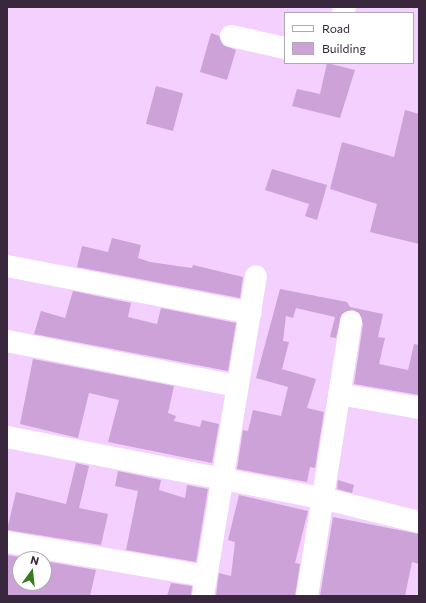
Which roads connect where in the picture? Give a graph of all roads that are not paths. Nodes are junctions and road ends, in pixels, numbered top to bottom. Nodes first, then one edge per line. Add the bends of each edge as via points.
1 (232, 36) dead end
2 (284, 48) edge
3 (7, 266) edge
4 (256, 276) dead end
5 (251, 313) junction
6 (351, 322) dead end
7 (7, 341) edge
8 (236, 386) junction
9 (339, 394) junction
10 (419, 408) edge
11 (7, 437) edge
12 (221, 481) junction
13 (322, 498) junction
14 (419, 522) edge
15 (7, 542) edge
16 (204, 586) edge
17 (307, 596) edge

1 - 2 street
3 - 5 street
4 - 5 street
5 - 8 street
6 - 9 street
7 - 8 street
8 - 12 street
9 - 10 street
9 - 13 street
11 - 12 street
12 - 13 street
12 - 16 street
13 - 14 street
13 - 17 street
15 - 16 street

